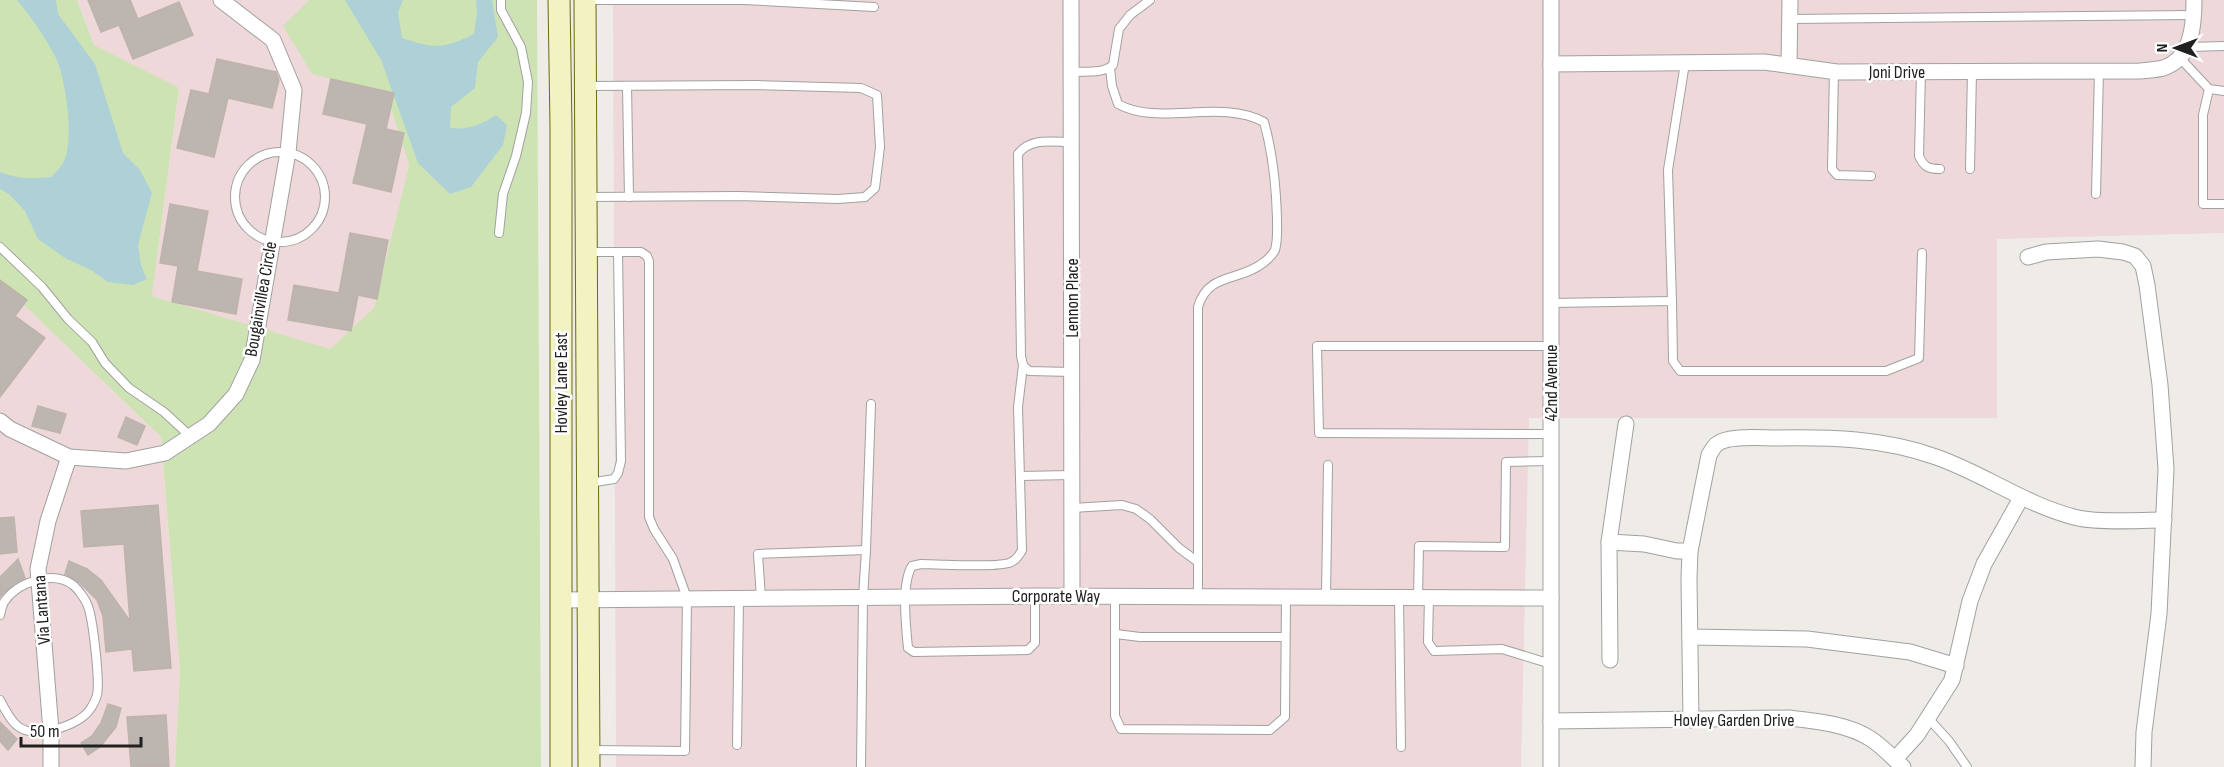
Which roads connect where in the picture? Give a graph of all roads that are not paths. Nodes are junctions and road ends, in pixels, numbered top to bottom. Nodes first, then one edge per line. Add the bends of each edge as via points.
1 (221, 0) edge
2 (501, 0) edge
3 (559, 0) edge
4 (585, 0) edge
5 (1071, 0) edge
6 (1150, 0) edge
7 (1551, 0) edge
8 (1790, 0) edge
9 (874, 8) dead end
10 (2194, 8) edge
11 (1790, 19) junction
12 (2224, 46) edge
13 (2184, 52) junction
14 (1685, 63) junction
15 (1551, 64) junction
16 (1789, 65) junction
17 (1110, 68) junction
18 (1834, 71) junction
19 (2099, 71) junction
20 (1071, 72) junction
21 (1921, 72) junction
22 (1972, 72) junction
23 (586, 86) junction
24 (627, 86) junction
25 (2209, 89) junction
26 (2224, 91) edge
27 (561, 138) junction
28 (1072, 142) junction
29 (288, 152) junction
30 (1940, 169) dead end
31 (1970, 169) dead end
32 (1871, 176) dead end
33 (2096, 194) dead end
34 (586, 196) junction
35 (629, 196) junction
36 (2224, 204) edge
37 (499, 233) dead end
38 (271, 241) junction
39 (0, 247) edge
40 (587, 252) junction
41 (618, 252) junction
42 (1922, 253) dead end
43 (2028, 257) dead end
44 (1672, 301) junction
45 (1551, 303) junction
46 (1551, 346) junction
47 (1023, 365) junction
48 (1072, 372) junction
49 (871, 404) dead end
50 (0, 421) edge
51 (1626, 424) dead end
52 (1551, 434) junction
53 (190, 436) junction
54 (69, 457) junction
55 (1551, 461) junction
56 (1328, 465) dead end
57 (1020, 476) junction
58 (1072, 476) junction
59 (588, 483) junction
60 (2020, 498) junction
61 (1072, 508) junction
62 (2164, 520) junction
63 (1609, 542) junction
64 (866, 549) junction
65 (1690, 551) junction
66 (1198, 561) junction
67 (39, 579) junction
68 (906, 596) junction
69 (1035, 596) junction
70 (1072, 596) junction
71 (1115, 596) junction
72 (1198, 596) junction
73 (863, 597) junction
74 (1286, 597) junction
75 (1326, 597) junction
76 (1399, 597) junction
77 (1424, 597) junction
78 (687, 598) junction
79 (739, 598) junction
80 (761, 598) junction
81 (1551, 598) junction
82 (589, 599) junction
83 (561, 600) junction
84 (0, 615) edge
85 (1116, 634) junction
86 (1285, 637) junction
87 (1690, 637) junction
88 (1610, 660) dead end
89 (1551, 664) junction
90 (1956, 666) junction
91 (0, 700) edge
92 (1929, 719) junction
93 (1691, 720) junction
94 (1551, 722) junction
95 (51, 731) junction
96 (737, 745) dead end
97 (1401, 747) dead end
98 (589, 759) edge
99 (1899, 763) edge
100 (51, 767) edge
101 (561, 767) edge
102 (861, 767) edge
103 (1551, 767) edge
104 (1967, 767) edge
105 (2143, 767) edge

1 - 29 street, Bougainvillea Circle via 273,40 294,90
2 - 37 lane via 501,10 521,47 528,82 526,113 503,194
3 - 27 street, Hovley Lane East
4 - 9 lane via 744,0
4 - 23 street, Hovley Lane East
5 - 20 street, Lennon Place
6 - 17 lane via 1119,29
7 - 15 street, 42nd Avenue
8 - 11 street
10 - 11 lane
10 - 13 street
11 - 16 street
12 - 13 lane
13 - 19 street, Joni Drive via 2164,68
13 - 25 lane
14 - 15 street, Joni Drive
14 - 16 street, Joni Drive
14 - 44 lane via 1668,170
15 - 45 street, 42nd Avenue
16 - 18 street, Joni Drive
17 - 20 lane
17 - 66 lane via 1118,104 1130,111 1251,115 1264,122 1273,155 1275,251 1255,268 1211,284 1200,296
18 - 21 street, Joni Drive
18 - 32 lane via 1832,169 1837,175
19 - 22 street, Joni Drive
19 - 33 lane
20 - 28 street, Lennon Place
21 - 22 street, Joni Drive
21 - 30 lane via 1919,156 1929,169
22 - 31 lane
23 - 24 lane
23 - 34 street, Hovley Lane East
24 - 35 lane
24 - 35 lane via 861,88 877,95 880,147 874,188 865,197
25 - 26 lane
25 - 36 lane via 2204,115 2203,204
27 - 40 street via 574,238 577,247
27 - 83 street, Hovley Lane East
28 - 47 lane via 1041,141 1025,145 1018,154
28 - 48 street, Lennon Place
29 - 38 street, Bougainvillea Circle
29 - 38 lane via 260,156 245,170 236,189 239,216 252,232
29 - 38 lane via 309,162 317,171 324,205 314,227 305,235 283,242
34 - 35 lane
34 - 40 street, Hovley Lane East
38 - 53 street, Bougainvillea Circle via 252,360 236,394 209,424
39 - 53 lane via 42,287 129,388
40 - 41 lane
40 - 59 street, Hovley Lane East
41 - 59 lane via 621,461 614,478
41 - 78 lane via 641,252 648,261 649,517 673,559
42 - 44 lane via 1919,358 1886,371 1680,371 1672,361
43 - 62 street via 2098,249 2135,256 2142,266 2160,385 2166,469
44 - 45 lane
45 - 46 street, 42nd Avenue
46 - 52 street, 42nd Avenue
46 - 52 lane via 1317,346 1319,433
47 - 48 lane via 1029,371
47 - 57 lane via 1018,407
48 - 58 street, Lennon Place
49 - 64 lane
50 - 54 street, Bougainvillea Circle
51 - 63 street
52 - 55 street, 42nd Avenue
53 - 54 street, Bougainvillea Circle via 165,453 126,461
54 - 67 street, Via Lantana via 48,521
55 - 77 lane via 1506,462 1505,547 1419,546
55 - 81 street, 42nd Avenue
56 - 75 lane
57 - 58 lane
57 - 68 lane via 1022,550 1018,557 1010,563 912,566
58 - 61 street, Lennon Place
59 - 82 street, Hovley Lane East
60 - 62 street via 2081,518
60 - 65 street via 1938,458 1904,447 1841,437 1730,439 1716,444 1709,455
60 - 90 street via 1984,564 1970,601
61 - 66 lane via 1136,509
61 - 70 street, Lennon Place
62 - 105 street
63 - 65 street
63 - 88 street
64 - 73 lane
64 - 80 lane via 759,554
65 - 87 street
66 - 72 lane
67 - 84 lane via 22,585 4,602
67 - 95 street, Via Lantana
67 - 95 lane via 57,579 73,585 88,604 94,635 97,694 91,708 79,720
68 - 69 street, Corporate Way
68 - 69 lane via 908,648 914,652 1015,652 1028,651 1035,643
68 - 73 street, Corporate Way
69 - 70 street, Corporate Way
70 - 71 street, Corporate Way
71 - 72 street, Corporate Way
71 - 85 lane
72 - 74 street, Corporate Way
73 - 80 street, Corporate Way
73 - 102 lane
74 - 75 street, Corporate Way
74 - 86 lane
75 - 76 street, Corporate Way
76 - 77 street, Corporate Way
76 - 97 lane
77 - 81 street, Corporate Way
77 - 89 lane via 1428,642 1434,651 1502,649
78 - 79 street, Corporate Way
78 - 82 street, Corporate Way
78 - 98 lane via 685,751
79 - 80 street, Corporate Way
79 - 96 lane
81 - 89 street, 42nd Avenue
82 - 83 street, Corporate Way
82 - 98 street, Hovley Lane East
83 - 101 street, Hovley Lane East
85 - 86 lane
85 - 86 lane via 1115,716 1121,729 1270,730 1285,717
87 - 90 street via 1807,639 1910,652
87 - 93 street
89 - 94 street, 42nd Avenue
90 - 92 street
91 - 95 lane via 16,727 33,733
92 - 99 street
92 - 104 lane
93 - 94 street, Hovley Garden Drive
93 - 99 street, Hovley Garden Drive via 1789,718 1820,722 1870,739
94 - 103 street, 42nd Avenue
95 - 100 street, Via Lantana

